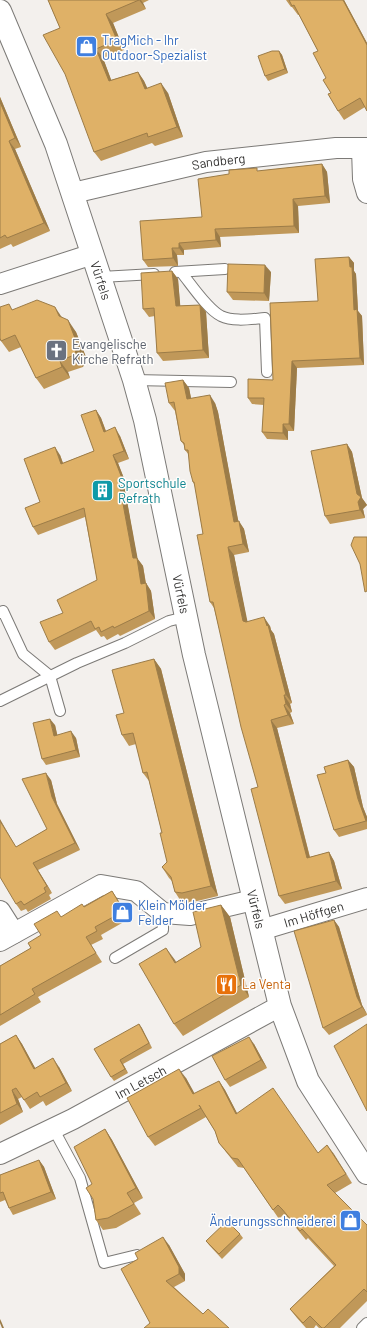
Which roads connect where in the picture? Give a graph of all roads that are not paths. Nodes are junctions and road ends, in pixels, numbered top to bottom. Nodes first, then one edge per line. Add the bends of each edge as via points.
1 (0, 11) edge
2 (365, 148) edge
3 (73, 193) junction
4 (367, 193) edge
5 (93, 254) junction
6 (225, 269) dead end
7 (181, 272) junction
8 (101, 277) junction
9 (0, 284) edge
10 (268, 372) dead end
11 (134, 380) junction
12 (231, 382) dead end
13 (0, 613) edge
14 (186, 617) junction
15 (50, 676) junction
16 (0, 702) edge
17 (60, 710) dead end
18 (367, 898) edge
19 (253, 900) junction
20 (0, 911) edge
21 (163, 913) junction
22 (261, 930) junction
23 (7, 937) edge
24 (115, 958) dead end
25 (280, 1006) junction
26 (53, 1128) junction
27 (0, 1154) edge
28 (367, 1173) edge
29 (137, 1255) edge
30 (367, 1323) edge
31 (362, 1328) edge

1 - 3 street, Vürfels via 53,137
2 - 3 street, Sandberg via 336,148 206,162
2 - 4 street via 363,179
3 - 5 street, Vürfels
5 - 8 street, Vürfels
5 - 9 street
6 - 7 lane
7 - 8 lane
7 - 10 lane via 220,316 234,319 265,318
8 - 11 street, Vürfels
11 - 12 lane
11 - 14 street, Vürfels via 145,420
13 - 15 lane via 4,611 23,654
14 - 15 lane via 170,621
14 - 19 street, Vürfels
15 - 16 lane
15 - 17 lane
18 - 22 street, Im Höffgen
19 - 21 street via 190,915
19 - 22 street, Vürfels
20 - 23 street
21 - 23 street via 136,891 101,885
21 - 24 lane via 163,930
22 - 25 street, Vürfels
25 - 26 street, Im Letsch
25 - 28 street, Vürfels via 308,1081
26 - 27 street, Im Letsch
26 - 29 lane via 80,1178 104,1263
30 - 31 lane

